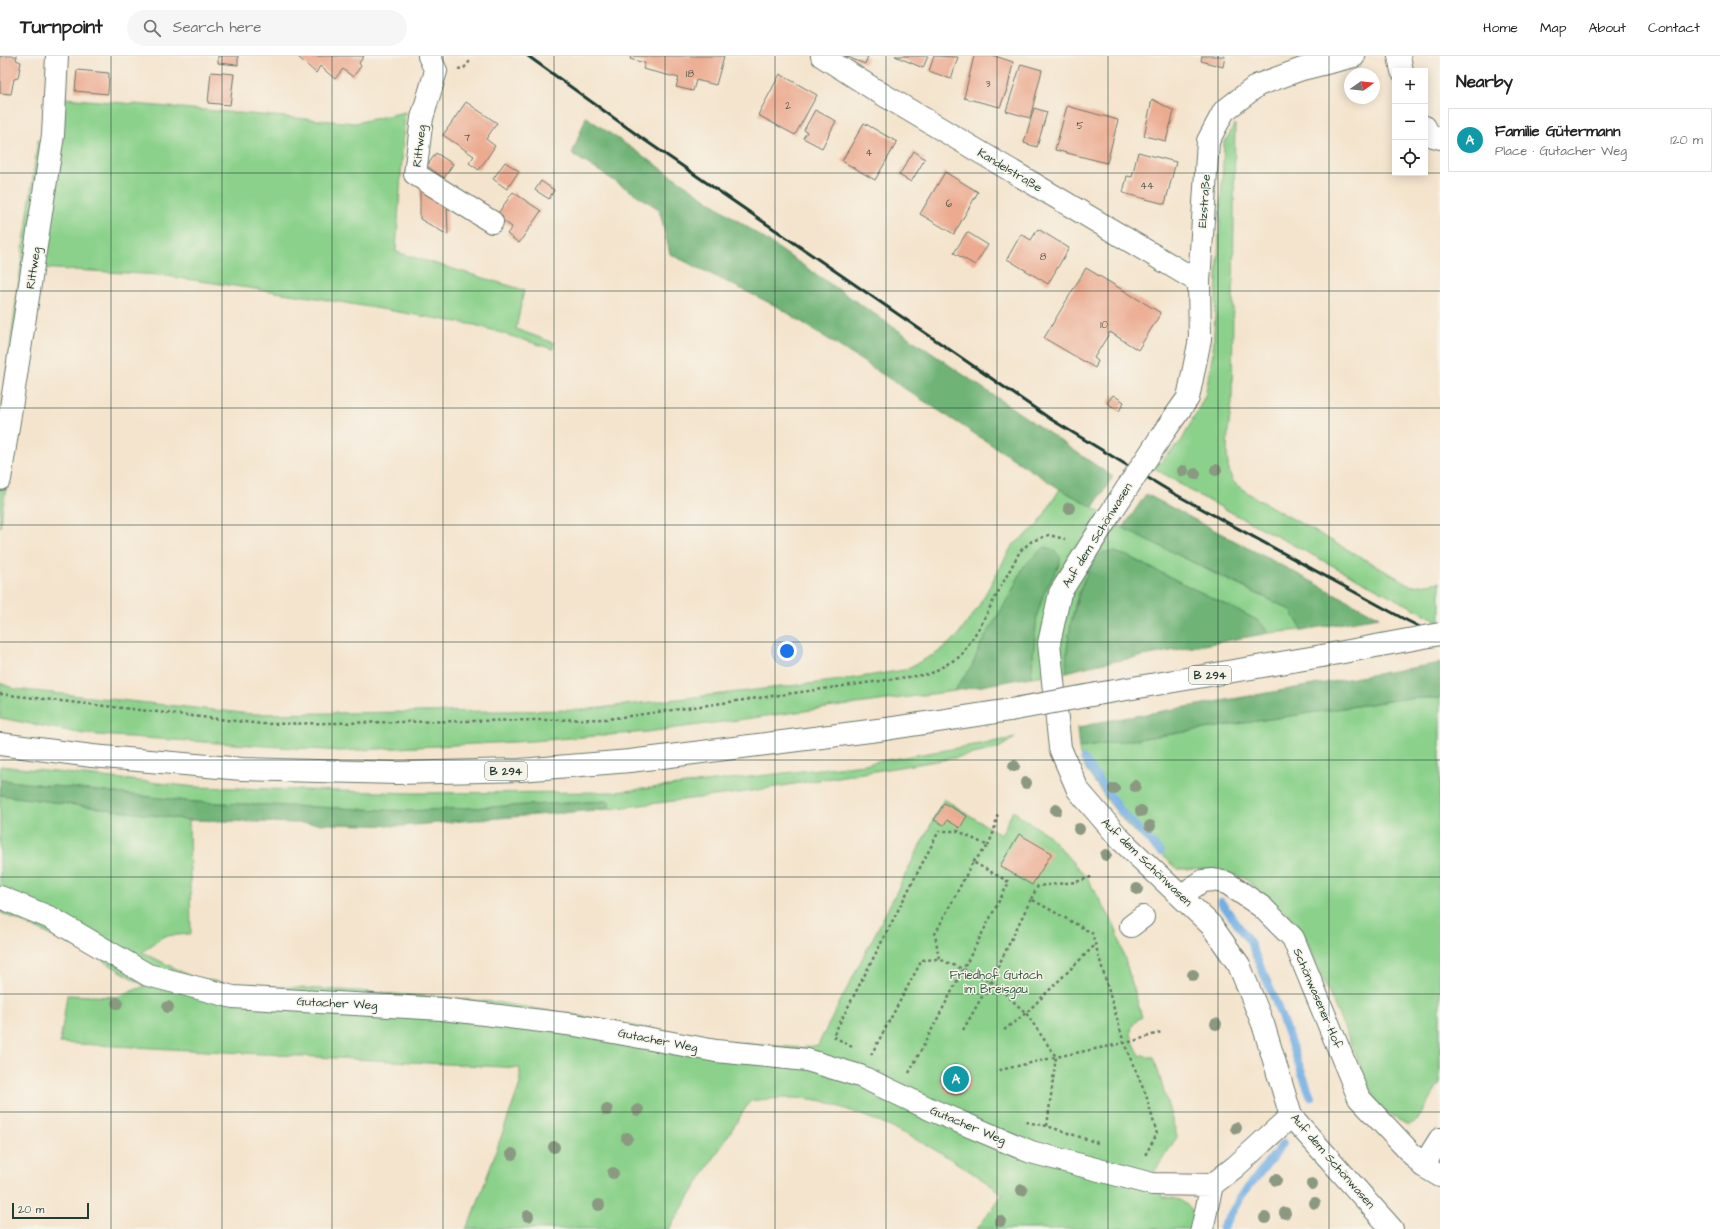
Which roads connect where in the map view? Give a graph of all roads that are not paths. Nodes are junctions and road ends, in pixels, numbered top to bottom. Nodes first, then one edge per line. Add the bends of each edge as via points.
1 (57, 56) edge
2 (429, 56) edge
3 (822, 56) edge
4 (1399, 56) edge
5 (1340, 57) edge
6 (1401, 68) edge
7 (1428, 133) edge
8 (1440, 138) edge
9 (492, 222) dead end
10 (1199, 282) junction
11 (1166, 429) joint
12 (0, 479) edge
13 (1440, 634) edge
14 (0, 744) edge
15 (0, 897) edge
16 (1183, 897) junction
17 (1291, 1116) junction
18 (1440, 1139) edge
19 (1432, 1171) edge
20 (1212, 1185) junction
21 (1202, 1229) edge
22 (1392, 1229) edge

1 - 12 main road, Rittweg via 53,135
2 - 9 main road, Rittweg via 436,71 422,118 415,174
3 - 10 main road, Kandelstraße
4 - 6 main road
5 - 10 main road, Elzstraße via 1258,85 1224,111 1208,141
7 - 8 main road
10 - 11 main road, Elzstraße via 1200,339 1188,398
11 - 16 main road, Auf dem Schönwasen, bridge via 1060,593 1049,643 1060,748 1078,790 1121,840
13 - 14 main road, B 294, bridge via 1010,710 886,729 630,761 520,770 397,773 242,769 92,756
15 - 20 main road, Gutacher Weg via 51,918 148,975 233,997 442,1009 575,1025 716,1051 807,1060 860,1076 934,1112 1031,1152 1152,1184
16 - 17 main road, Auf dem Schönwasen via 1211,925 1239,965 1263,1024
16 - 19 main road, Schönwasener Hof via 1203,882 1213,880 1227,883 1262,907 1293,938 1359,1098
17 - 20 main road
17 - 22 main road, Auf dem Schönwasen
18 - 19 main road, Schönwasener Hof
20 - 21 main road

